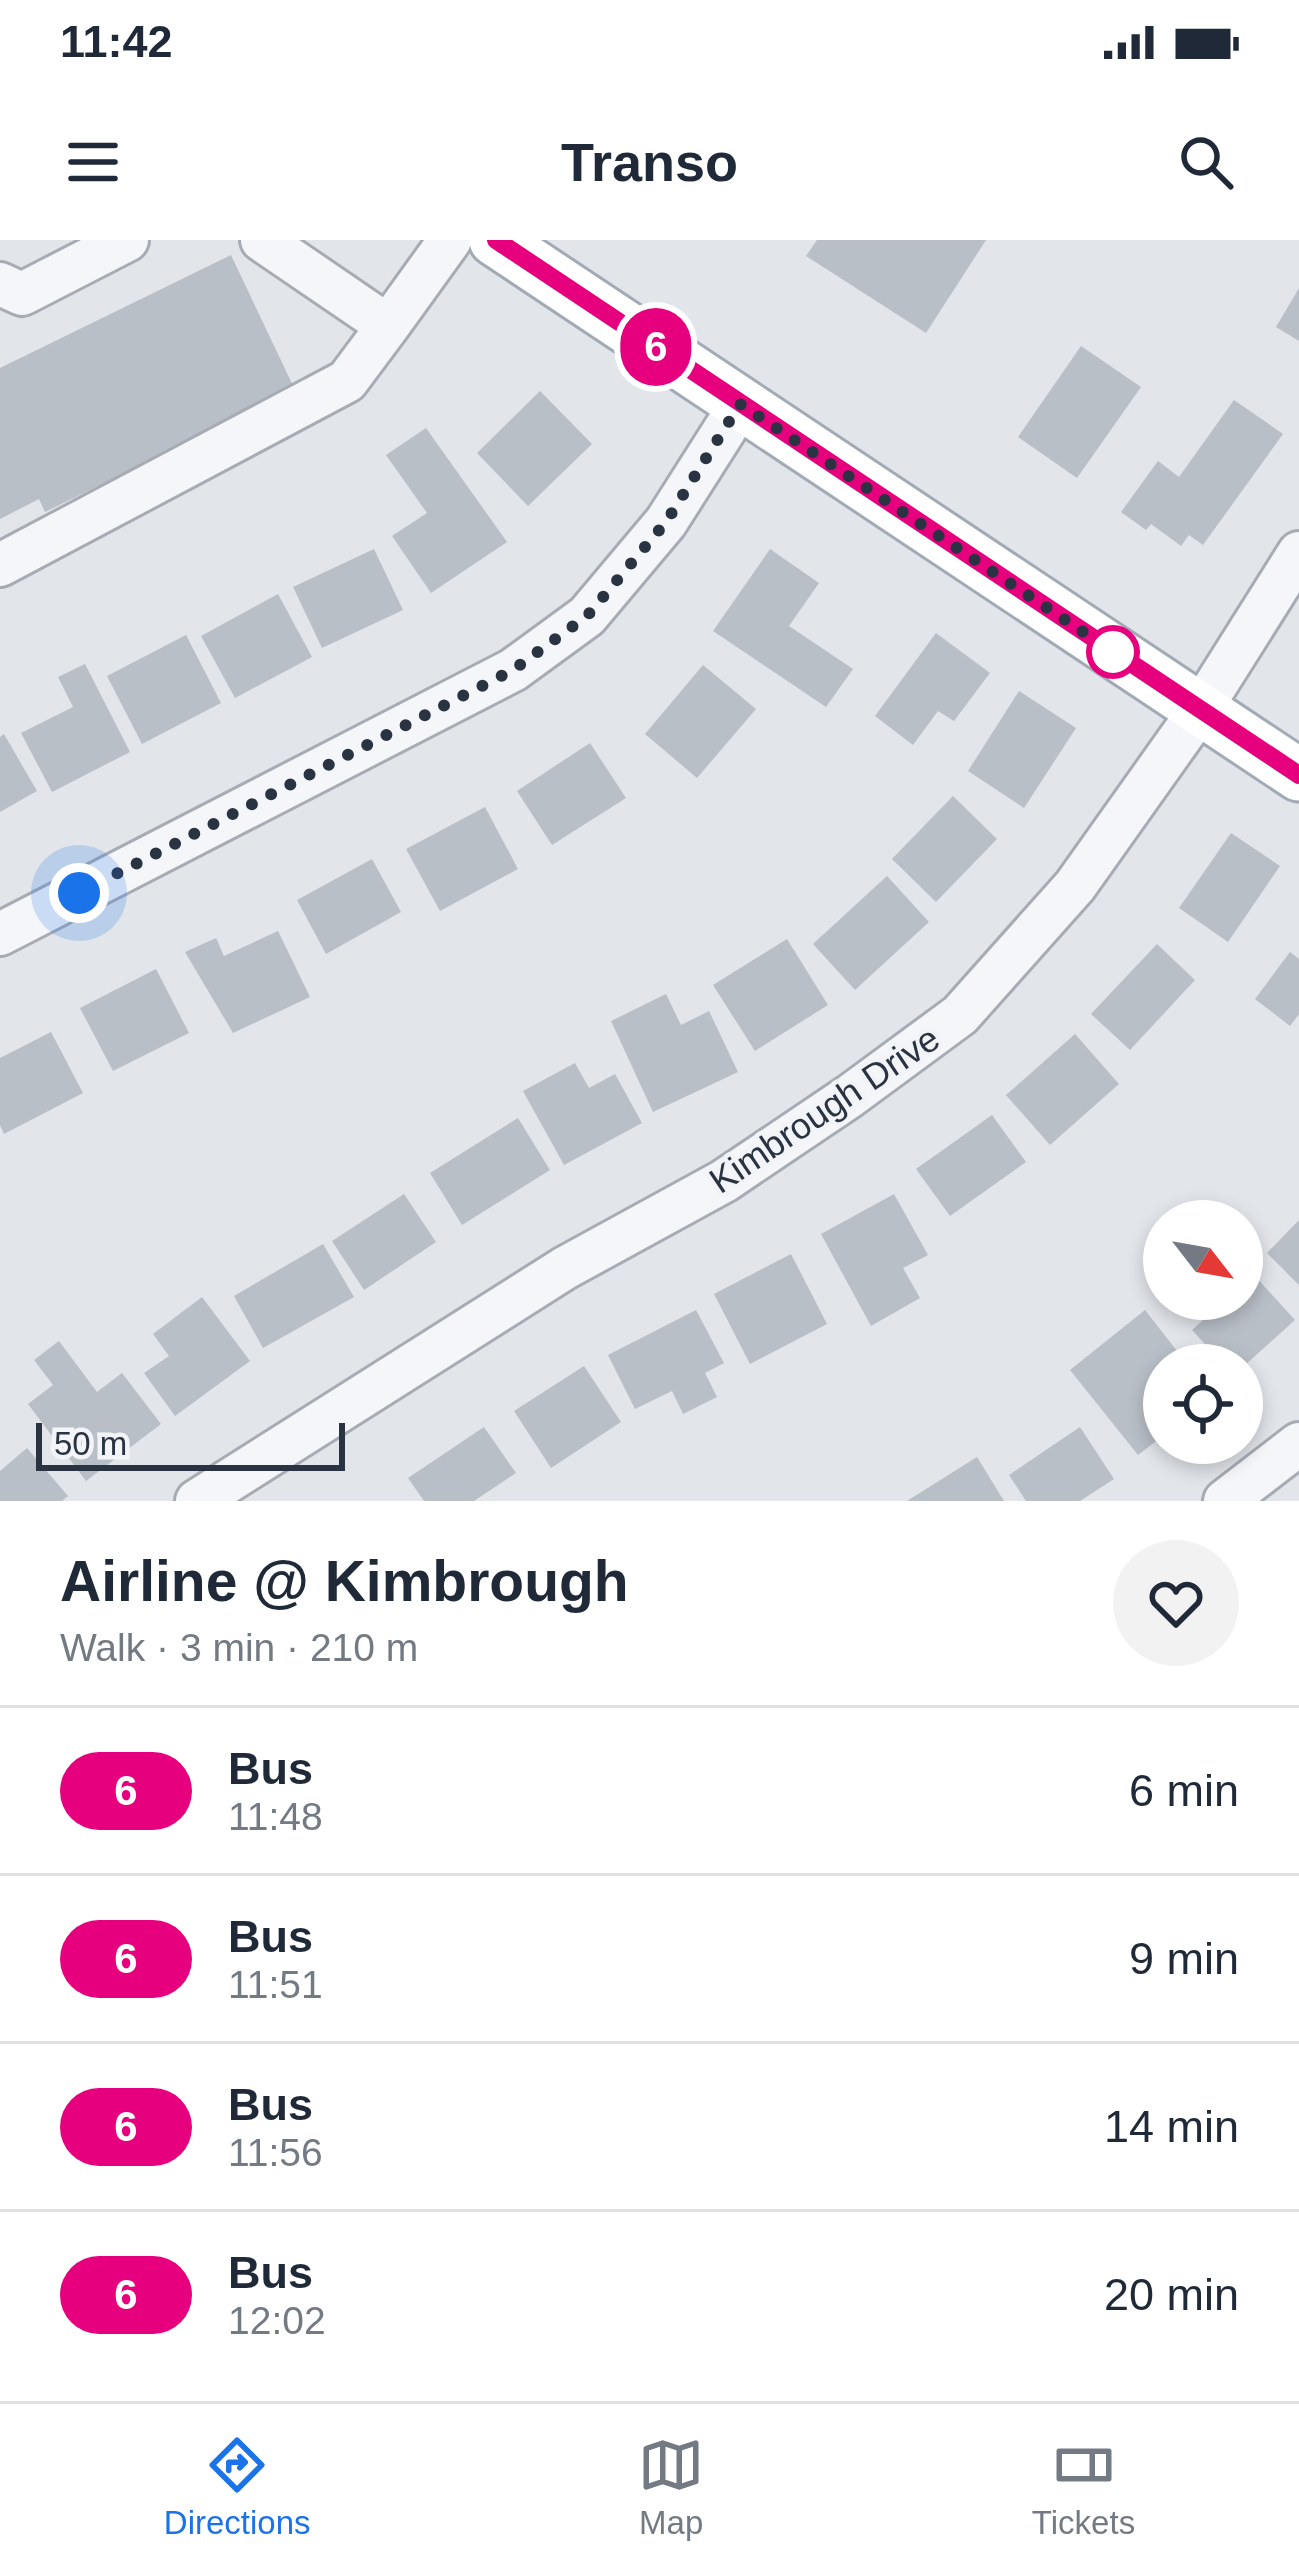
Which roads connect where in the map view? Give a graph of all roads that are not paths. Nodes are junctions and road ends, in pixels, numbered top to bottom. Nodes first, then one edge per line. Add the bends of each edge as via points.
1 (127, 240) edge
2 (262, 240) edge
3 (450, 240) edge
4 (496, 240) edge
5 (0, 284) edge
6 (388, 326) junction
7 (740, 404) junction
8 (1299, 553) edge
9 (0, 565) edge
10 (1200, 710) junction
11 (1299, 775) edge
12 (0, 934) edge
13 (1299, 1444) edge
14 (197, 1501) edge
15 (1225, 1501) edge

1 - 5 street via 22,293
2 - 6 street
3 - 6 street
4 - 7 main road
6 - 9 street via 347,381
7 - 10 main road
7 - 12 street via 666,522 587,616 513,670
8 - 10 street, Kimbrough Drive
10 - 11 main road
10 - 14 street, Kimbrough Drive via 1075,886 960,1015 724,1180 565,1268
13 - 15 street

